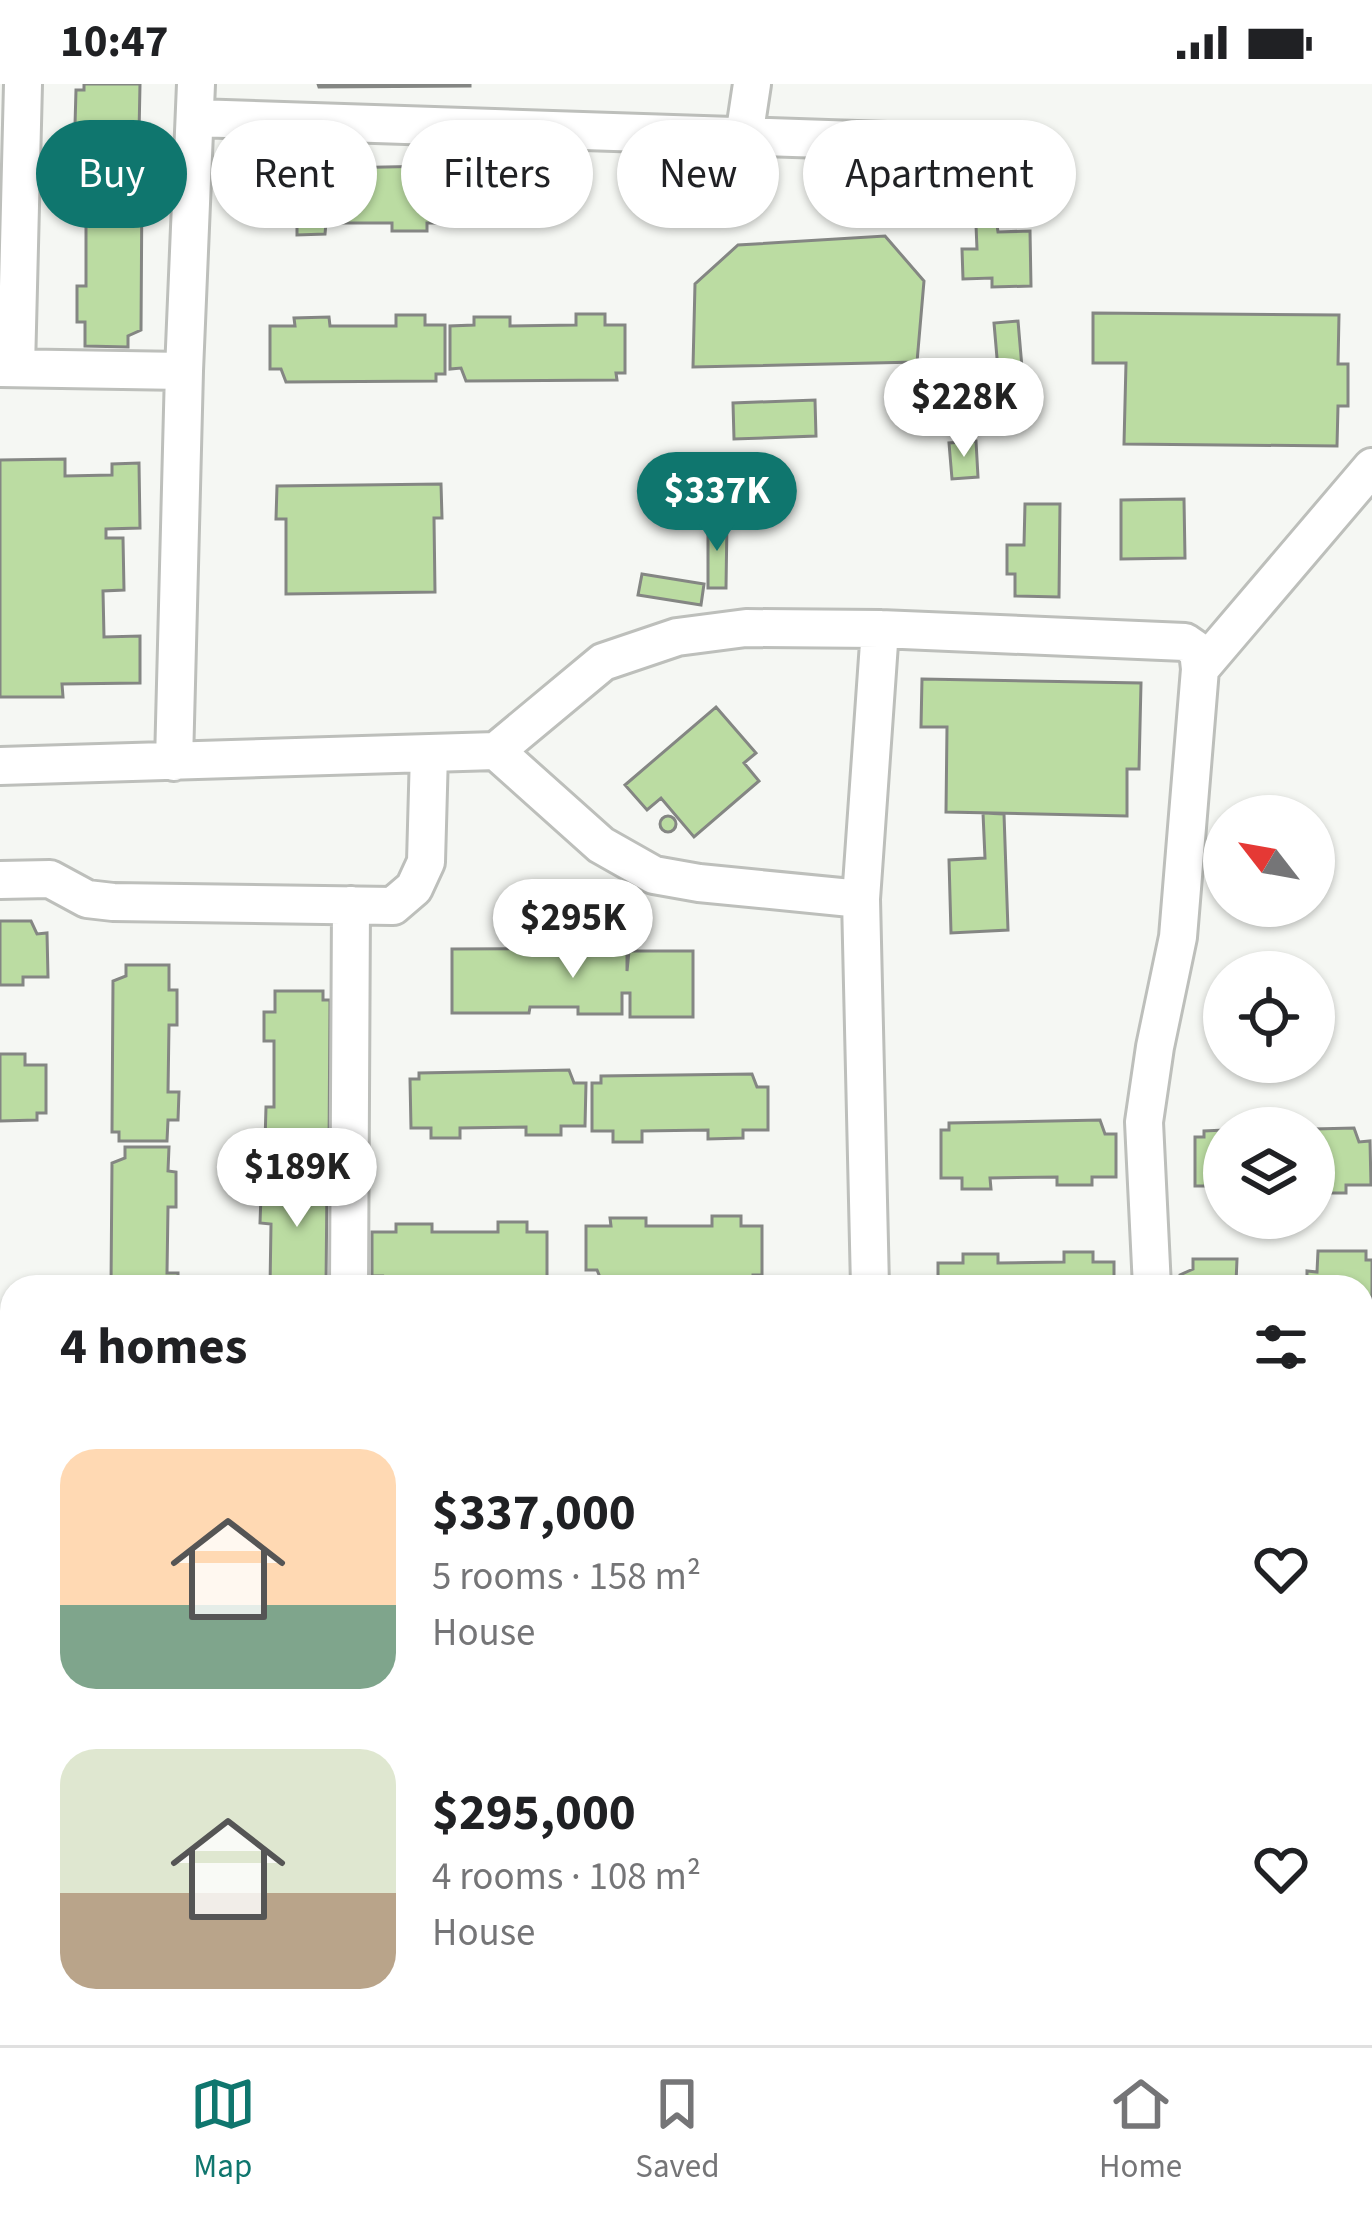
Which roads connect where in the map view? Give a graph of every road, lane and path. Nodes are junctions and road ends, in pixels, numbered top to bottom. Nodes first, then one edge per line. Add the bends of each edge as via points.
1 (752, 84) edge
2 (15, 100) edge
3 (195, 101) edge
4 (747, 120) edge
5 (617, 129) edge
6 (8, 368) edge
7 (184, 371) junction
8 (1372, 467) edge
9 (880, 629) junction
10 (1200, 669) junction
11 (496, 752) junction
12 (428, 753) junction
13 (174, 762) junction
14 (0, 766) edge
15 (0, 880) edge
16 (860, 899) junction
17 (352, 905) junction
18 (350, 1275) edge
19 (871, 1275) edge
20 (1150, 1275) edge

1 - 4 street
2 - 6 street
3 - 5 street
3 - 7 street
6 - 7 street
7 - 13 street
8 - 10 street
9 - 10 street via 1186,643 1198,651
9 - 11 street via 746,628 676,637 603,662
9 - 16 street
10 - 20 street via 1178,937 1144,1122
11 - 12 street
11 - 16 street via 601,845 654,875
12 - 13 street
12 - 17 street via 426,862 414,888 393,906
13 - 14 street
15 - 17 street via 50,879 87,899 113,902
16 - 19 street
17 - 18 street

